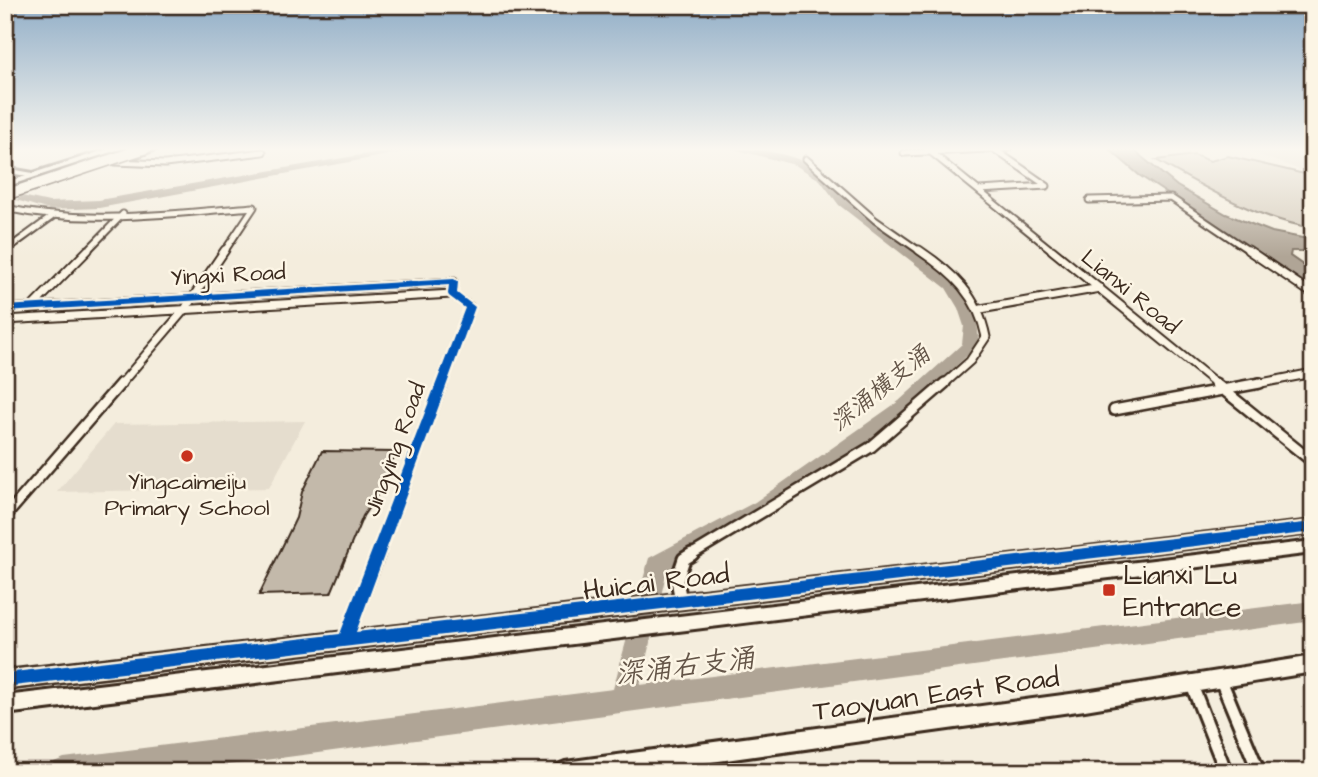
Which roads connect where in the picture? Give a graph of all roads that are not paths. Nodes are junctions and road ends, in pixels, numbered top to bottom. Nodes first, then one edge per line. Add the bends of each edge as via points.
1 (20, 184) edge
2 (27, 184) edge
3 (30, 184) edge
4 (47, 184) edge
5 (838, 184) edge
6 (972, 184) edge
7 (1044, 184) edge
8 (979, 190) junction
9 (27, 191) junction
10 (5, 192) edge
11 (1089, 200) dead end
12 (5, 208) edge
13 (123, 214) junction
14 (53, 216) junction
15 (5, 251) edge
16 (1100, 288) junction
17 (1313, 293) edge
18 (452, 294) junction
19 (194, 297) junction
20 (32, 307) junction
21 (5, 309) edge
22 (185, 309) junction
23 (981, 309) junction
24 (5, 320) edge
25 (1313, 373) edge
26 (1226, 389) junction
27 (1114, 410) dead end
28 (1313, 463) edge
29 (5, 517) edge
30 (1313, 527) edge
31 (1313, 547) edge
32 (674, 602) junction
33 (600, 611) junction
34 (552, 616) junction
35 (682, 622) joint
36 (593, 633) junction
37 (552, 638) junction
38 (346, 639) junction
39 (1313, 664) edge
40 (1220, 678) junction
41 (5, 680) edge
42 (1191, 683) junction
43 (5, 705) edge
44 (565, 772) edge
45 (1226, 772) edge
46 (1259, 772) edge

1 - 9 street
2 - 10 highway
3 - 10 highway, bridge
4 - 9 street
5 - 23 street via 881,226 950,273
6 - 8 street, Lianxi Road
7 - 8 street
8 - 16 street, Lianxi Road
9 - 10 street
11 - 17 street via 1171,198
12 - 14 street
13 - 14 street
13 - 19 street via 254,206
13 - 20 street
14 - 15 street
16 - 23 street
16 - 26 street, Lianxi Road
18 - 19 street, Yingxi Road via 454,282
18 - 22 street, Yingxi Road
18 - 38 street, Jingying Road via 470,307
19 - 20 street, Yingxi Road
19 - 22 street
20 - 21 street, Yingxi Road
22 - 24 street, Yingxi Road
22 - 29 street
23 - 32 street via 986,337 970,361 871,447 684,559
25 - 26 street
26 - 27 street
26 - 28 street, Lianxi Road
30 - 32 street, Huicai Road
31 - 35 street, Huicai Road
32 - 33 street, Huicai Road
33 - 34 street, Huicai Road
33 - 36 street
34 - 37 street
34 - 38 street, Huicai Road
35 - 36 street, Huicai Road
36 - 37 street, Huicai Road
37 - 43 street, Huicai Road
38 - 41 street, Huicai Road
39 - 40 street, Taoyuan East Road
40 - 42 street, Taoyuan East Road
40 - 46 street
42 - 44 street, Taoyuan East Road
42 - 45 street

